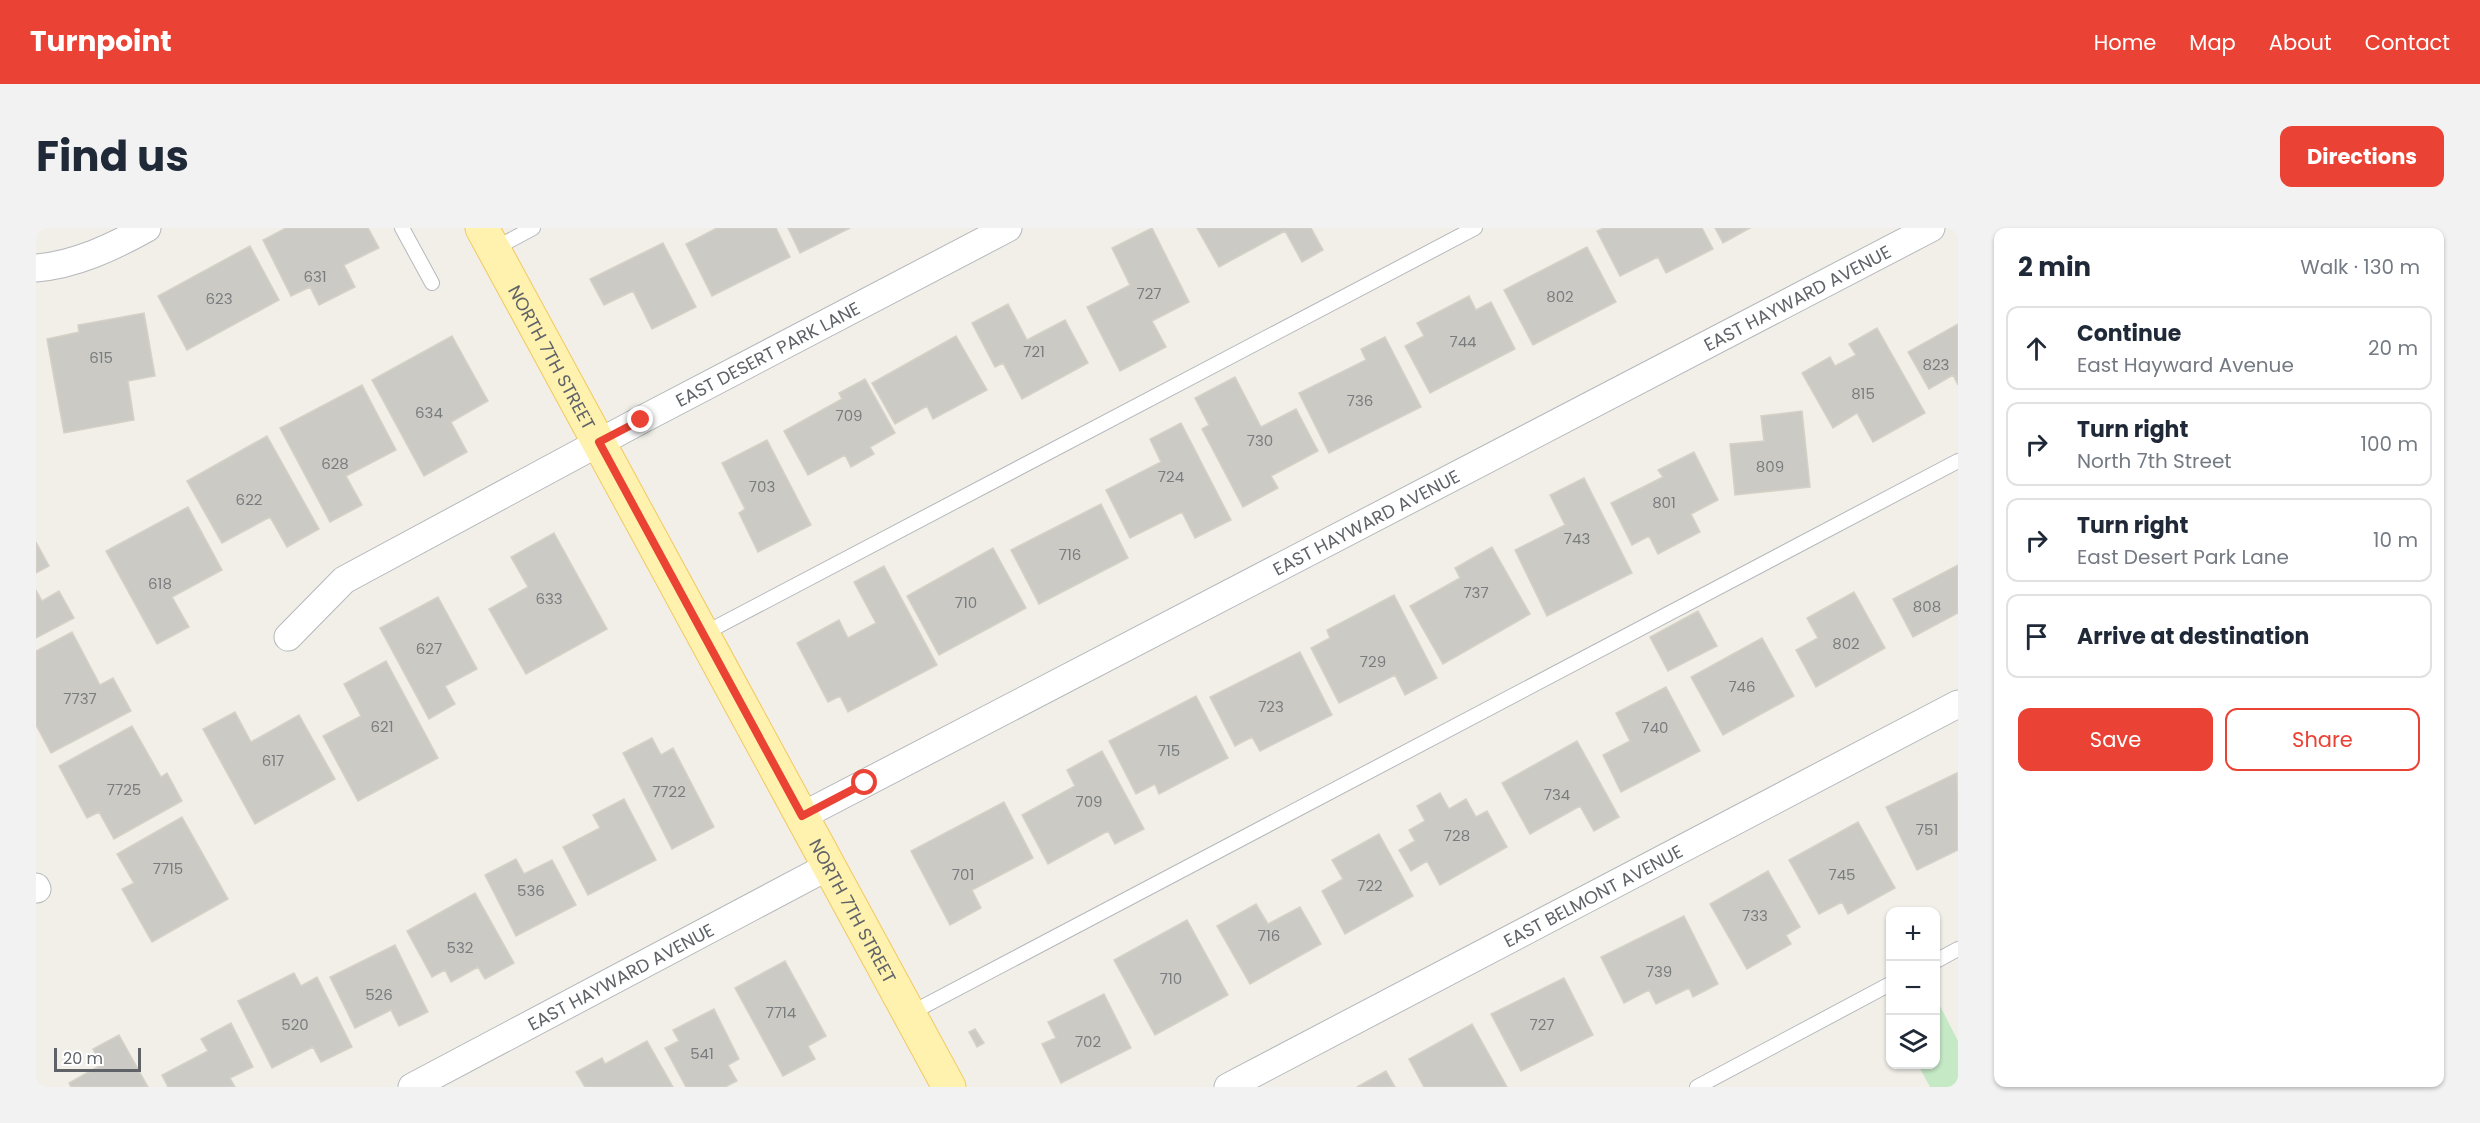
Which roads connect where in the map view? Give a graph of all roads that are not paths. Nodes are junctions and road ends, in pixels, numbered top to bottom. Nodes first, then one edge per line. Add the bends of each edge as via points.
1 (147, 228) edge
2 (402, 228) edge
3 (533, 228) edge
4 (1008, 228) edge
5 (1475, 228) edge
6 (1931, 228) edge
7 (488, 239) edge
8 (36, 268) edge
9 (432, 283) dead end
10 (599, 442) junction
11 (1958, 461) edge
12 (703, 634) junction
13 (288, 637) dead end
14 (1958, 704) edge
15 (802, 816) junction
16 (829, 866) junction
17 (1958, 949) edge
18 (1940, 958) edge
19 (1886, 986) edge
20 (909, 1014) junction
21 (412, 1087) edge
22 (949, 1087) edge
23 (1228, 1087) edge
24 (1697, 1087) edge

1 - 8 street via 115,246 54,267
2 - 9 lane
3 - 7 lane
4 - 10 street, EAST DESERT PARK LANE
5 - 12 lane
6 - 15 street, EAST HAYWARD AVENUE
7 - 10 main road, NORTH 7TH STREET
10 - 12 main road, NORTH 7TH STREET
10 - 13 street, EAST DESERT PARK LANE via 344,580
11 - 20 lane
12 - 15 main road, NORTH 7TH STREET
14 - 23 street, EAST BELMONT AVENUE
15 - 16 main road, NORTH 7TH STREET
16 - 20 main road, NORTH 7TH STREET
16 - 21 street, EAST HAYWARD AVENUE
17 - 18 lane
19 - 24 lane
20 - 22 main road, NORTH 7TH STREET

